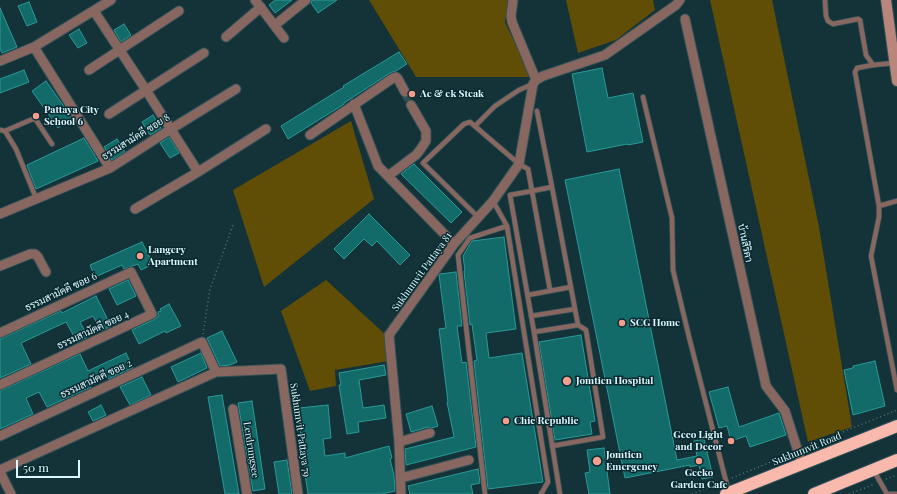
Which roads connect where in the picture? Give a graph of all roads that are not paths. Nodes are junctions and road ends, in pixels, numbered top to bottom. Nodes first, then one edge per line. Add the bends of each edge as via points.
1 (111, 0) edge
2 (306, 0) edge
3 (513, 0) edge
4 (680, 0) edge
5 (824, 0) edge
6 (886, 0) edge
7 (258, 4) edge
8 (94, 11) junction
9 (180, 11) dead end
10 (685, 19) dead end
11 (275, 25) junction
12 (226, 37) dead end
13 (284, 38) dead end
14 (34, 47) junction
15 (120, 50) junction
16 (204, 53) dead end
17 (0, 60) edge
18 (896, 63) edge
19 (873, 65) junction
20 (89, 70) dead end
21 (897, 81) edge
22 (534, 82) junction
23 (236, 89) dead end
24 (146, 90) junction
25 (405, 92) tunnel mouth
26 (643, 97) dead end
27 (354, 104) junction
28 (411, 105) tunnel mouth
29 (538, 111) dead end
30 (109, 114) dead end
31 (475, 126) junction
32 (171, 129) junction
33 (266, 129) dead end
34 (3, 130) edge
35 (310, 135) dead end
36 (52, 144) dead end
37 (519, 164) junction
38 (110, 168) junction
39 (198, 172) junction
40 (388, 176) junction
41 (552, 187) junction
42 (532, 191) junction
43 (36, 198) junction
44 (493, 201) junction
45 (897, 201) edge
46 (879, 206) junction
47 (136, 209) dead end
48 (0, 214) edge
49 (478, 217) junction
50 (507, 226) junction
51 (454, 244) junction
52 (0, 266) edge
53 (46, 272) dead end
54 (131, 272) joint
55 (571, 287) junction
56 (550, 290) junction
57 (528, 294) junction
58 (575, 309) junction
59 (531, 316) junction
60 (578, 325) junction
61 (534, 332) junction
62 (0, 333) edge
63 (216, 372) junction
64 (0, 385) edge
65 (897, 390) edge
66 (233, 409) dead end
67 (897, 426) edge
68 (430, 433) dead end
69 (0, 436) edge
70 (399, 442) junction
71 (552, 446) junction
72 (469, 460) dead end
73 (897, 460) edge
74 (802, 464) junction
75 (873, 470) junction
76 (0, 471) edge
77 (401, 478) junction
78 (727, 493) edge
79 (11, 494) edge
80 (247, 494) edge
81 (298, 494) edge
82 (401, 494) edge
83 (485, 494) edge
84 (541, 494) edge
85 (560, 494) edge
86 (814, 494) edge
87 (887, 494) edge
88 (890, 494) edge
89 (896, 494) edge

1 - 8 street
2 - 11 street
3 - 22 street via 512,22
4 - 22 street via 604,55 543,76
5 - 19 lane via 826,16 832,24 858,18 860,20 866,55
6 - 18 street
7 - 11 street
7 - 12 street
8 - 14 street
8 - 15 street
9 - 15 street
10 - 74 street, บ้านสิริคา via 766,386 785,411
11 - 13 street
14 - 17 street
14 - 38 street
15 - 20 street
15 - 24 street
16 - 24 street
18 - 19 lane
18 - 21 street
19 - 46 lane via 857,68 855,72
22 - 31 lane via 495,106
22 - 37 street, Sukhumvit Pattaya 81
23 - 32 street, ธรรมสามัคคี ซอย 8
24 - 30 street
24 - 32 street
25 - 27 street via 396,77
26 - 78 lane via 672,218 673,270
27 - 35 street
27 - 40 street via 378,166
28 - 40 street via 426,131 426,141 416,155
29 - 41 lane
31 - 37 lane
31 - 49 lane via 470,122 464,124 423,163
32 - 38 street, ธรรมสามัคคี ซอย 8
32 - 39 street
33 - 39 street
34 - 36 lane via 33,119
34 - 43 lane via 16,149
37 - 42 lane via 528,169
37 - 44 street, Sukhumvit Pattaya 81
38 - 43 street, ธรรมสามัคคี ซอย 8
39 - 47 street
40 - 51 street
41 - 42 lane
41 - 55 lane
42 - 56 lane
42 - 57 lane via 510,195
43 - 48 street, ธรรมสามัคคี ซอย 8
44 - 49 street, Sukhumvit Pattaya 81
44 - 50 lane
45 - 46 lane
46 - 65 lane via 871,256
49 - 51 street, Sukhumvit Pattaya 81
50 - 83 lane via 470,238 458,255
50 - 84 lane via 548,482
51 - 70 street, Sukhumvit Pattaya 81 via 389,335
52 - 53 street via 35,254
54 - 62 street, ธรรมสามัคคี ซอย 6
54 - 64 street, ธรรมสามัคคี ซอย 4 via 152,314
55 - 56 lane
55 - 58 lane
56 - 57 lane
57 - 59 lane
58 - 59 lane
58 - 60 lane
59 - 61 lane
60 - 61 lane
60 - 71 lane via 586,330 603,437
61 - 71 lane
63 - 69 street, ธรรมสามัคคี ซอย 2 via 202,342
63 - 76 street
63 - 81 street, Sukhumvit Pattaya 79 via 281,370
66 - 80 street, Lerdrungsee
67 - 74 highway, Sukhumvit Road
68 - 70 street
70 - 77 street, Sukhumvit Pattaya 81
71 - 85 lane
72 - 77 street
73 - 75 highway
74 - 78 highway, Sukhumvit Road
75 - 86 highway
75 - 87 lane
76 - 79 street
77 - 82 street, Sukhumvit Pattaya 81
88 - 89 lane

